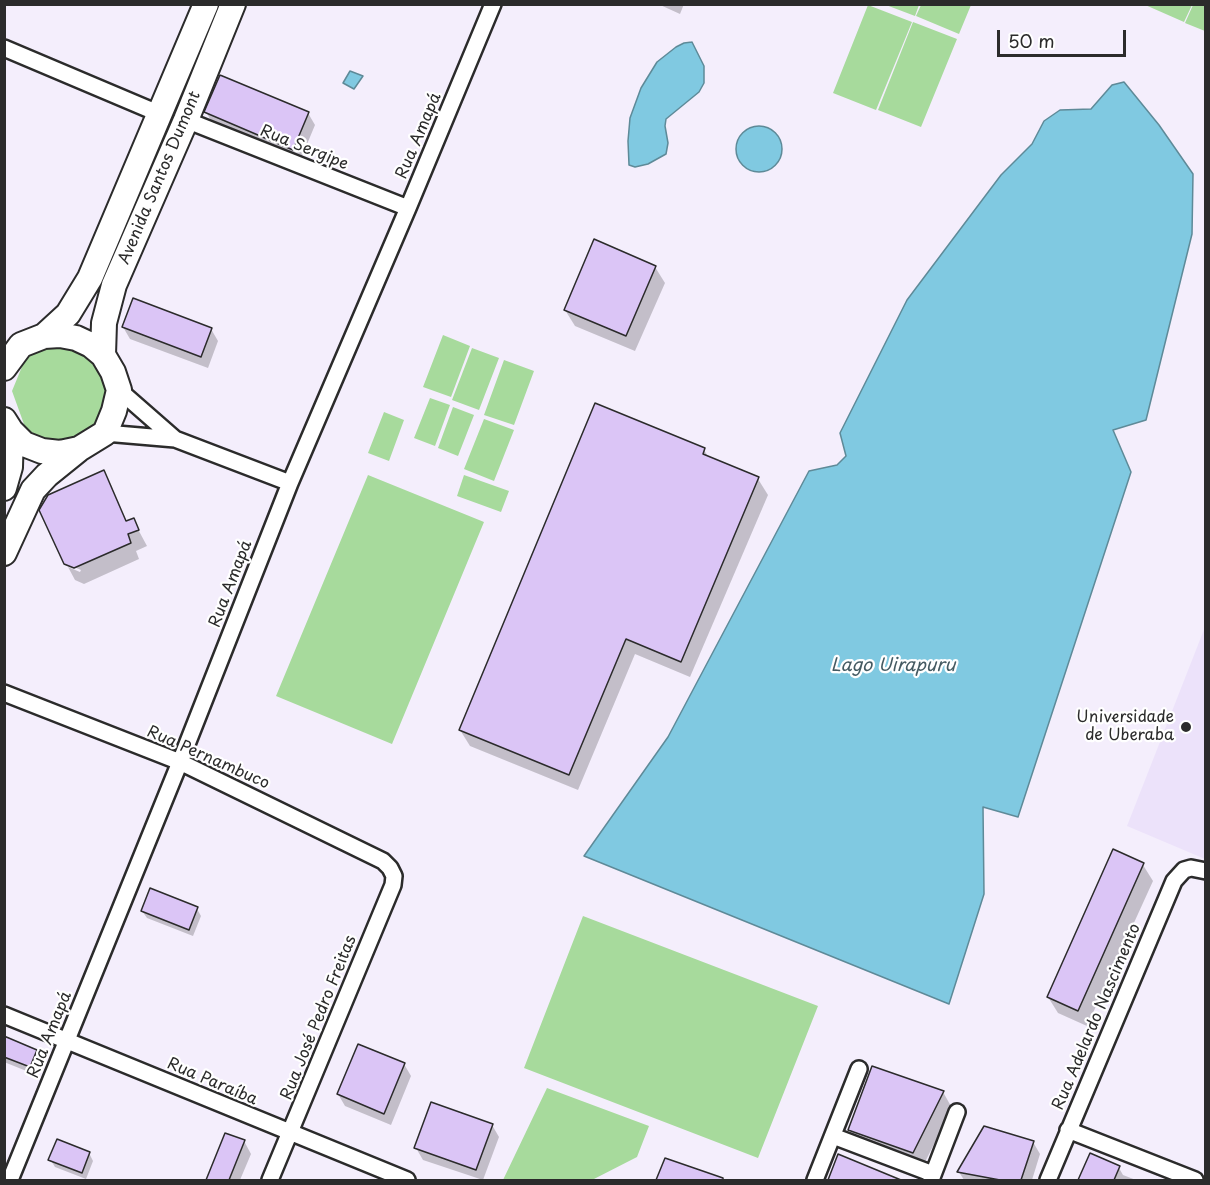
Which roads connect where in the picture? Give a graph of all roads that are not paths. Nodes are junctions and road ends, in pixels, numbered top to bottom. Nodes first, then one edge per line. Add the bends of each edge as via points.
1 (206, 4) edge
2 (233, 4) edge
3 (493, 4) edge
4 (4, 48) edge
5 (160, 114) junction
6 (186, 120) junction
7 (408, 208) junction
8 (44, 336) junction
9 (103, 355) junction
10 (4, 368) edge
11 (119, 390) junction
12 (8, 425) edge
13 (105, 433) junction
14 (175, 439) junction
15 (79, 449) junction
16 (290, 483) junction
17 (4, 488) edge
18 (4, 553) edge
19 (4, 693) edge
20 (180, 762) junction
21 (390, 868) joint
22 (1206, 872) edge
23 (4, 1015) edge
24 (67, 1041) junction
25 (859, 1070) dead end
26 (957, 1112) dead end
27 (1068, 1130) junction
28 (291, 1134) junction
29 (833, 1136) junction
30 (932, 1177) edge
31 (10, 1180) edge
32 (270, 1180) edge
33 (407, 1180) edge
34 (815, 1180) edge
35 (1048, 1180) edge
36 (1195, 1180) edge

1 - 5 main road, Avenida Santos Dumont
2 - 6 main road, Avenida Santos Dumont
3 - 7 street, Rua Amapá
4 - 5 street
5 - 8 main road, Avenida Santos Dumont via 90,278 68,314
6 - 7 street, Rua Sergipe
6 - 9 main road, Avenida Santos Dumont via 114,285 104,323
7 - 16 street, Rua Amapá
8 - 9 main road, Avenida Santos Dumont via 76,338
8 - 10 main road, Avenida Santos Dumont via 21,345
9 - 11 main road, Avenida Santos Dumont
11 - 13 main road
11 - 14 street
12 - 15 main road via 24,444 42,451
12 - 17 main road via 10,467
13 - 14 street
13 - 15 main road
14 - 16 street
15 - 18 main road via 33,490
16 - 20 street, Rua Amapá
19 - 20 street, Rua Pernambuco
20 - 21 street, Rua Pernambuco via 383,861
20 - 24 street, Rua Amapá
21 - 28 street, Rua José Pedro Freitas via 393,885
22 - 27 street, Rua Adelardo Nascimento via 1191,868 1174,881
23 - 24 street, Rua Paraíba
24 - 28 street, Rua Paraíba
24 - 31 street, Rua Amapá
25 - 29 street
26 - 30 street
27 - 35 street, Rua Adelardo Nascimento
27 - 36 street
28 - 32 street, Rua José Pedro Freitas
28 - 33 street, Rua Paraíba
29 - 30 street
29 - 34 street

